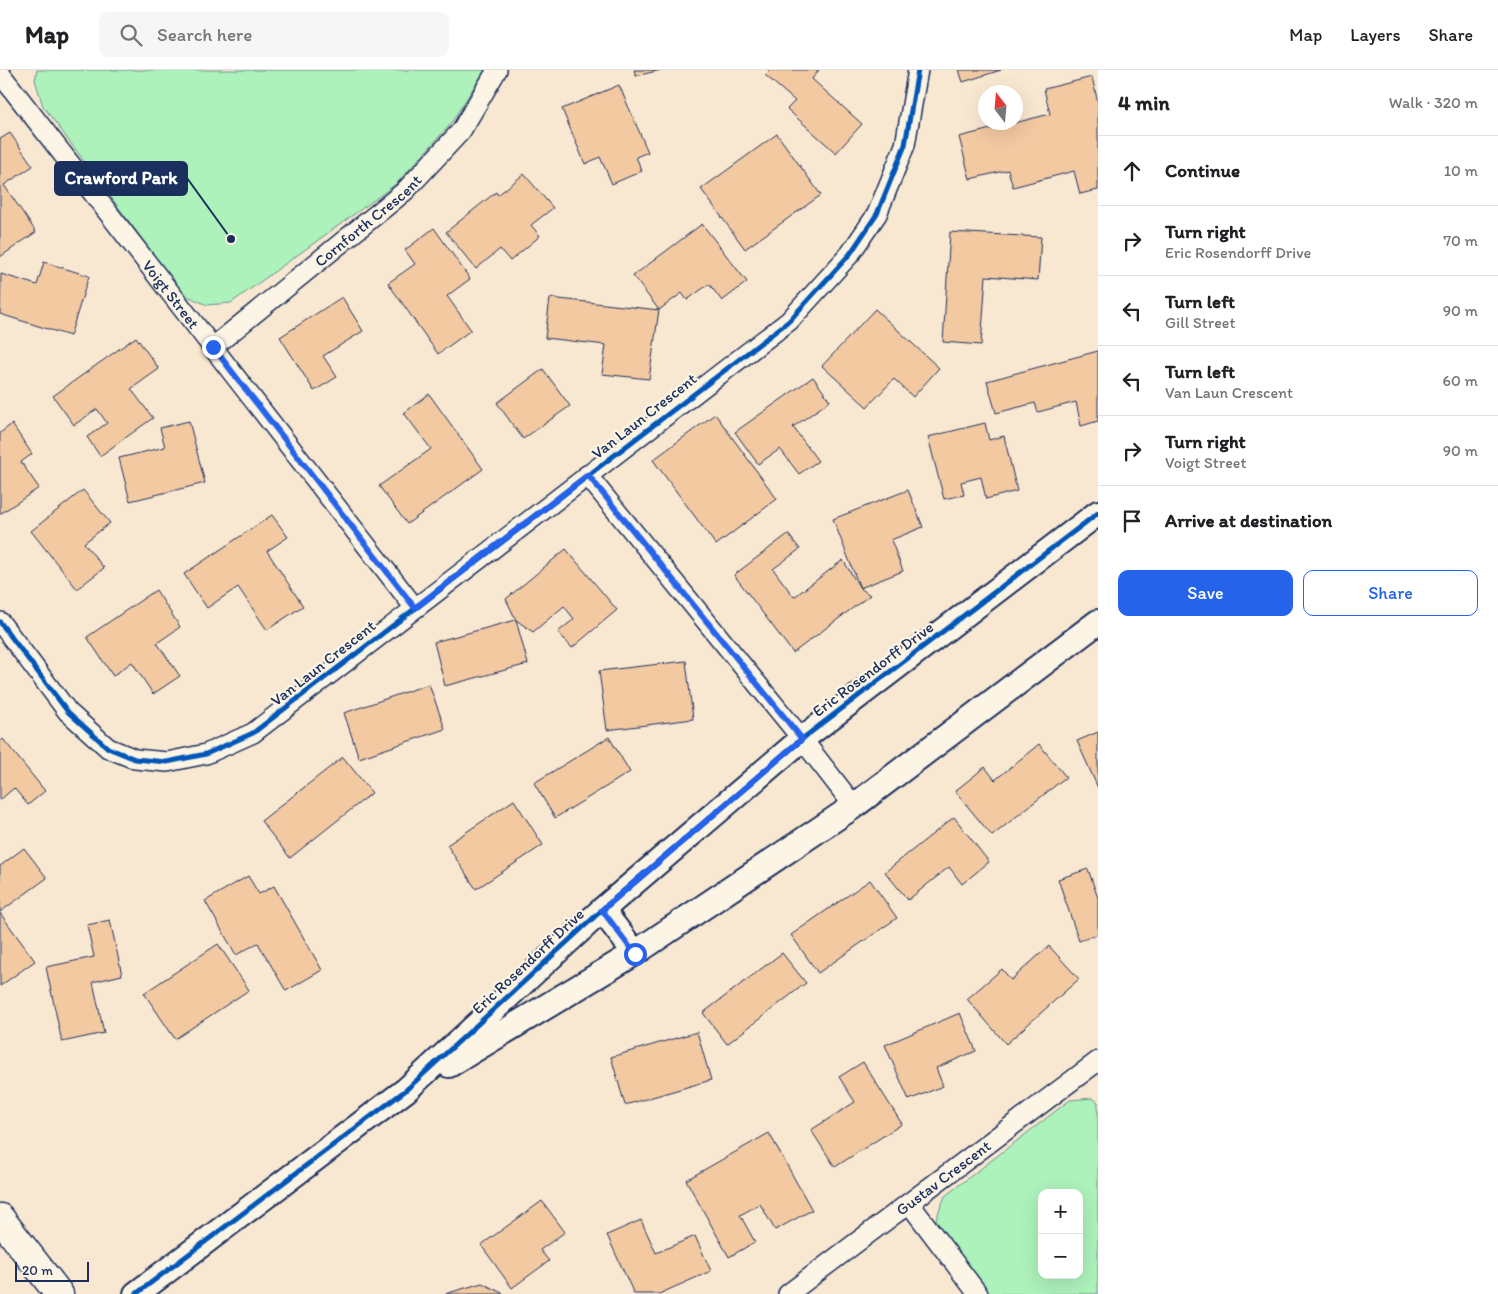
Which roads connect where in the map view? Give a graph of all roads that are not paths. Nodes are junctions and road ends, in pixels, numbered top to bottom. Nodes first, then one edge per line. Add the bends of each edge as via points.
1 (497, 70) edge
2 (918, 70) edge
3 (4, 74) edge
4 (213, 347) junction
5 (588, 475) junction
6 (1097, 515) edge
7 (415, 608) junction
8 (0, 622) edge
9 (1098, 622) edge
10 (802, 739) junction
11 (854, 806) junction
12 (602, 910) junction
13 (635, 954) junction
14 (1098, 1061) edge
15 (406, 1090) junction
16 (909, 1203) junction
17 (0, 1218) edge
18 (58, 1294) edge
19 (136, 1294) edge
20 (788, 1294) edge
21 (978, 1294) edge

1 - 4 street, Cornforth Crescent via 461,131 405,191
2 - 5 street, Van Laun Crescent via 904,145 877,214 850,254 789,321
3 - 4 street, Voigt Street
4 - 7 street, Voigt Street
5 - 7 street, Van Laun Crescent
5 - 10 street
6 - 10 street, Eric Rosendorff Drive
7 - 8 street, Van Laun Crescent via 253,733 206,754 167,762 135,759 108,748 68,712
9 - 11 street, Eric Rosendorff Drive
10 - 11 street
10 - 12 street, Eric Rosendorff Drive
11 - 13 street, Eric Rosendorff Drive
12 - 13 street
12 - 15 street, Eric Rosendorff Drive
13 - 15 street, Eric Rosendorff Drive
14 - 16 street, Gustav Crescent
15 - 19 street, Eric Rosendorff Drive
16 - 20 street, Gustav Crescent
16 - 21 street
17 - 18 highway

